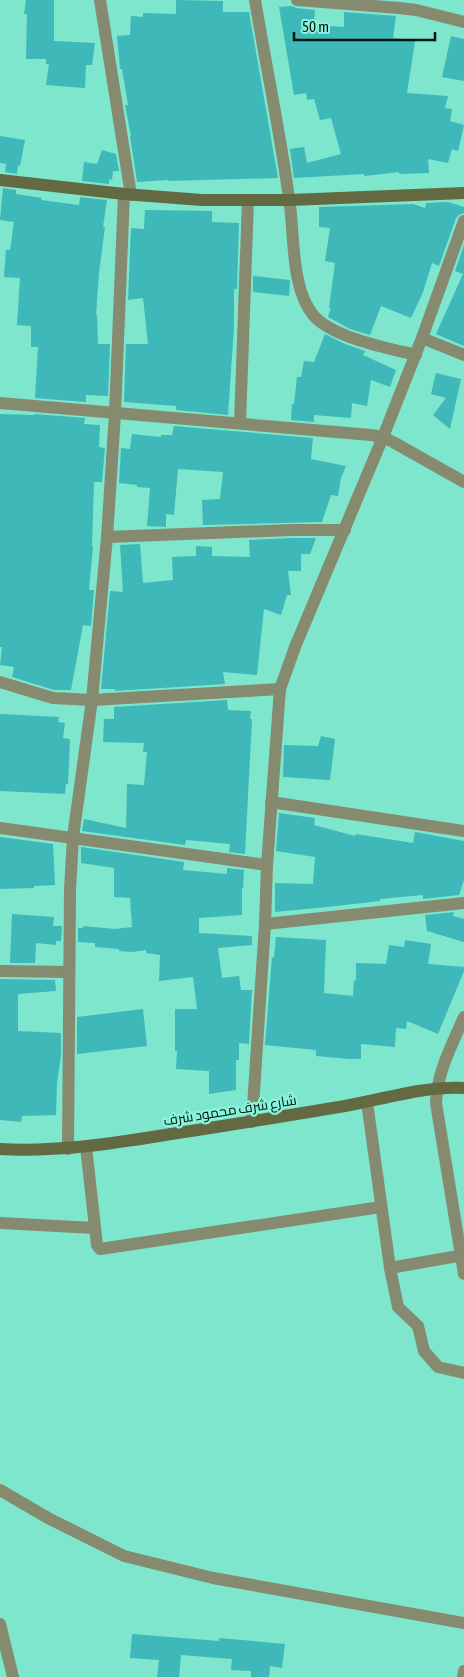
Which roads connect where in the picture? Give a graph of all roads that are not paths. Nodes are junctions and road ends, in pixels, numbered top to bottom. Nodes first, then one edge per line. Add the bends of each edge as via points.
1 (100, 0) edge
2 (255, 0) edge
3 (297, 0) edge
4 (417, 5) edge
5 (464, 22) edge
6 (0, 180) edge
7 (464, 193) edge
8 (128, 195) junction
9 (248, 200) junction
10 (290, 200) junction
11 (464, 221) edge
12 (422, 338) junction
13 (416, 355) junction
14 (464, 355) edge
15 (0, 403) edge
16 (115, 413) junction
17 (240, 423) junction
18 (384, 437) junction
19 (464, 482) edge
20 (345, 530) junction
21 (106, 537) junction
22 (0, 682) edge
23 (280, 690) junction
24 (92, 700) junction
25 (271, 802) junction
26 (0, 828) edge
27 (464, 831) edge
28 (73, 837) junction
29 (266, 865) junction
30 (464, 904) edge
31 (265, 924) junction
32 (0, 972) edge
33 (69, 972) junction
34 (464, 1017) edge
35 (464, 1088) edge
36 (437, 1089) junction
37 (367, 1102) junction
38 (252, 1122) junction
39 (86, 1147) junction
40 (0, 1149) edge
41 (68, 1149) junction
42 (381, 1207) junction
43 (0, 1223) edge
44 (95, 1228) junction
45 (462, 1255) edge
46 (390, 1268) junction
47 (464, 1274) edge
48 (464, 1374) edge
49 (0, 1490) edge
50 (464, 1623) edge
51 (0, 1624) edge
52 (464, 1671) edge
53 (13, 1677) edge
54 (463, 1677) edge

1 - 8 street
2 - 10 street
3 - 4 street
4 - 5 street
6 - 8 street
7 - 10 street
8 - 9 street
8 - 16 street
9 - 10 street
9 - 17 street
10 - 13 street via 297,274 306,304 314,316 352,337
11 - 12 street
12 - 13 street
12 - 14 street
13 - 18 street
15 - 16 street
16 - 17 street
16 - 21 street
17 - 18 street
18 - 19 street
18 - 20 street
20 - 21 street
20 - 23 street
21 - 24 street
22 - 24 street via 53,698
23 - 24 street
23 - 25 street
24 - 28 street
25 - 27 street
25 - 29 street
26 - 28 street
28 - 29 street
28 - 33 street
29 - 31 street
30 - 31 street
31 - 38 street
32 - 33 street
33 - 41 street
34 - 36 street
35 - 36 street, شارع شرف محمود شرف
36 - 37 street, شارع شرف محمود شرف
36 - 45 street via 437,1111
37 - 38 street, شارع شرف محمود شرف
37 - 42 street
38 - 39 street, شارع شرف محمود شرف
39 - 41 street, شارع شرف محمود شرف
39 - 44 street
40 - 41 street, شارع شرف محمود شرف
42 - 44 street via 101,1249 97,1245
42 - 46 street
43 - 44 street
45 - 46 street
45 - 47 street
46 - 48 street via 398,1307 418,1326 424,1351 438,1367
49 - 50 street via 124,1556 213,1578
51 - 53 street
52 - 54 street

